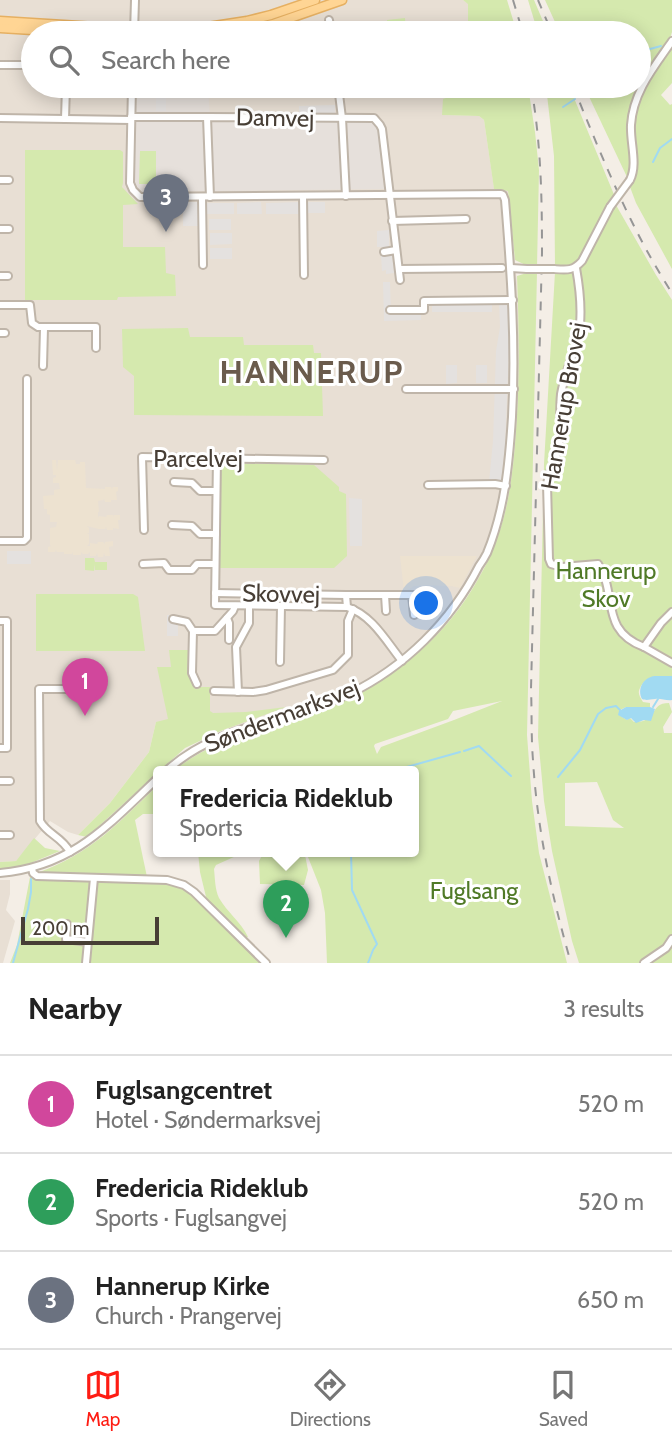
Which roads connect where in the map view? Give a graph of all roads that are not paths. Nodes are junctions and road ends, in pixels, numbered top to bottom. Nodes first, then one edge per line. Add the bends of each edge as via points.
1 (135, 0) edge
2 (316, 0) edge
3 (342, 0) edge
4 (0, 21) edge
5 (134, 21) edge
6 (243, 21) edge
7 (282, 21) edge
8 (21, 23) edge
9 (0, 28) edge
10 (21, 29) edge
11 (672, 41) edge
12 (0, 65) edge
13 (21, 65) edge
14 (651, 69) edge
15 (66, 98) edge
16 (132, 98) edge
17 (340, 98) edge
18 (637, 98) edge
19 (207, 117) junction
20 (0, 118) edge
21 (131, 118) junction
22 (342, 118) junction
23 (65, 119) junction
24 (0, 180) edge
25 (9, 180) dead end
26 (346, 195) junction
27 (390, 195) junction
28 (303, 196) junction
29 (206, 197) junction
30 (466, 219) dead end
31 (393, 221) junction
32 (0, 229) edge
33 (9, 229) dead end
34 (396, 250) junction
35 (384, 252) dead end
36 (203, 265) dead end
37 (498, 266) dead end
38 (511, 268) junction
39 (576, 268) junction
40 (399, 269) junction
41 (304, 275) dead end
42 (0, 276) edge
43 (8, 276) dead end
44 (400, 280) dead end
45 (513, 300) junction
46 (0, 305) edge
47 (390, 310) dead end
48 (44, 328) junction
49 (96, 348) dead end
50 (43, 366) dead end
51 (27, 379) dead end
52 (514, 389) junction
53 (406, 390) dead end
54 (217, 458) junction
55 (324, 460) dead end
56 (174, 482) dead end
57 (428, 485) dead end
58 (506, 486) junction
59 (216, 491) junction
60 (172, 525) dead end
61 (144, 530) dead end
62 (216, 534) junction
63 (0, 541) edge
64 (143, 564) dead end
65 (215, 564) junction
66 (215, 593) junction
67 (346, 595) junction
68 (386, 595) junction
69 (412, 595) junction
70 (433, 595) dead end
71 (235, 606) junction
72 (249, 606) junction
73 (281, 606) junction
74 (350, 608) junction
75 (386, 611) dead end
76 (672, 612) edge
77 (414, 615) dead end
78 (227, 618) junction
79 (173, 619) dead end
80 (0, 621) edge
81 (193, 631) junction
82 (229, 640) dead end
83 (644, 647) junction
84 (402, 661) junction
85 (280, 662) dead end
86 (672, 663) edge
87 (3, 669) edge
88 (197, 684) dead end
89 (80, 689) dead end
90 (214, 691) dead end
91 (238, 692) junction
92 (3, 718) edge
93 (3, 748) edge
94 (172, 766) edge
95 (0, 781) edge
96 (10, 781) dead end
97 (153, 783) edge
98 (0, 835) edge
99 (10, 835) dead end
100 (71, 852) junction
101 (32, 868) junction
102 (0, 873) edge
103 (94, 878) junction
104 (67, 924) dead end
105 (672, 939) edge
106 (88, 942) junction
107 (86, 963) edge
108 (266, 963) edge
109 (644, 963) edge

1 - 5 street
2 - 6 main road
3 - 7 main road
4 - 8 main road
9 - 10 main road
11 - 14 street, bridge
12 - 13 street
15 - 23 street
16 - 21 street
17 - 22 street
18 - 39 street, bridge via 631,123 630,180
19 - 21 street, Damvej
19 - 22 street, Damvej
19 - 29 street, Damvej
20 - 23 street, Damvej
21 - 23 street, Damvej
21 - 29 street via 133,190 145,198
22 - 26 street
22 - 27 street, Damvej via 369,117 380,125
24 - 25 street
26 - 27 street
26 - 28 street
27 - 31 street, Damvej
27 - 38 street, Søndermarksvej via 503,195
28 - 29 street
28 - 41 street
29 - 36 street, Damvej
30 - 31 street
31 - 34 street, Damvej
32 - 33 street
34 - 35 street
34 - 40 street, Damvej
37 - 40 street
38 - 39 street, bridge
38 - 45 street, Søndermarksvej
39 - 83 street, Hannerup Brovej via 580,325 561,397 559,445 548,472 549,559 562,567 598,564 618,628
40 - 44 street, Damvej
42 - 43 street
45 - 47 street via 424,301 424,310
45 - 52 street, Søndermarksvej
46 - 48 street via 30,305 32,323
48 - 49 street via 96,327
48 - 50 street
51 - 63 street via 27,540
52 - 53 street
52 - 58 street, Søndermarksvej
54 - 55 street, Parcelvej
54 - 59 street, Skovvej
54 - 61 street, Parcelvej via 142,457
56 - 59 street
57 - 58 street
58 - 84 street, Søndermarksvej via 487,555 474,578 439,626
59 - 62 street, Skovvej
60 - 62 street
62 - 65 street, Skovvej
64 - 65 street, Skovvej via 163,564 169,570
65 - 66 street, Skovvej
66 - 67 street, Skovvej
66 - 71 street, Skovvej via 215,605
67 - 68 street, Skovvej
67 - 74 street, Skovvej
68 - 69 street, Skovvej
68 - 75 street
69 - 70 street, Skovvej
69 - 77 street
71 - 72 street, Skovvej
71 - 78 street, Skovvej
72 - 73 street, Skovvej
72 - 91 street, Skovvej via 248,623 236,647
73 - 74 street, Skovvej
73 - 85 street, Skovvej
74 - 84 street, Skovvej via 367,617
74 - 91 street, Skovvej via 348,655 333,670 266,690
76 - 83 street
78 - 81 street, Skovvej via 215,631
78 - 82 street, Skovvej
79 - 81 street via 187,622
80 - 87 street via 7,621
81 - 88 street via 192,673
83 - 86 street
84 - 94 street, Søndermarksvej via 337,699 227,733
87 - 92 street
89 - 100 street via 39,689 40,821
90 - 91 street, Skovvej
92 - 93 street
95 - 96 street
97 - 100 street via 98,834
98 - 99 street
100 - 101 street
101 - 102 street
101 - 103 street via 37,876
103 - 106 street
103 - 108 street via 154,879 184,885
104 - 106 street via 66,939
105 - 109 street
106 - 107 street

